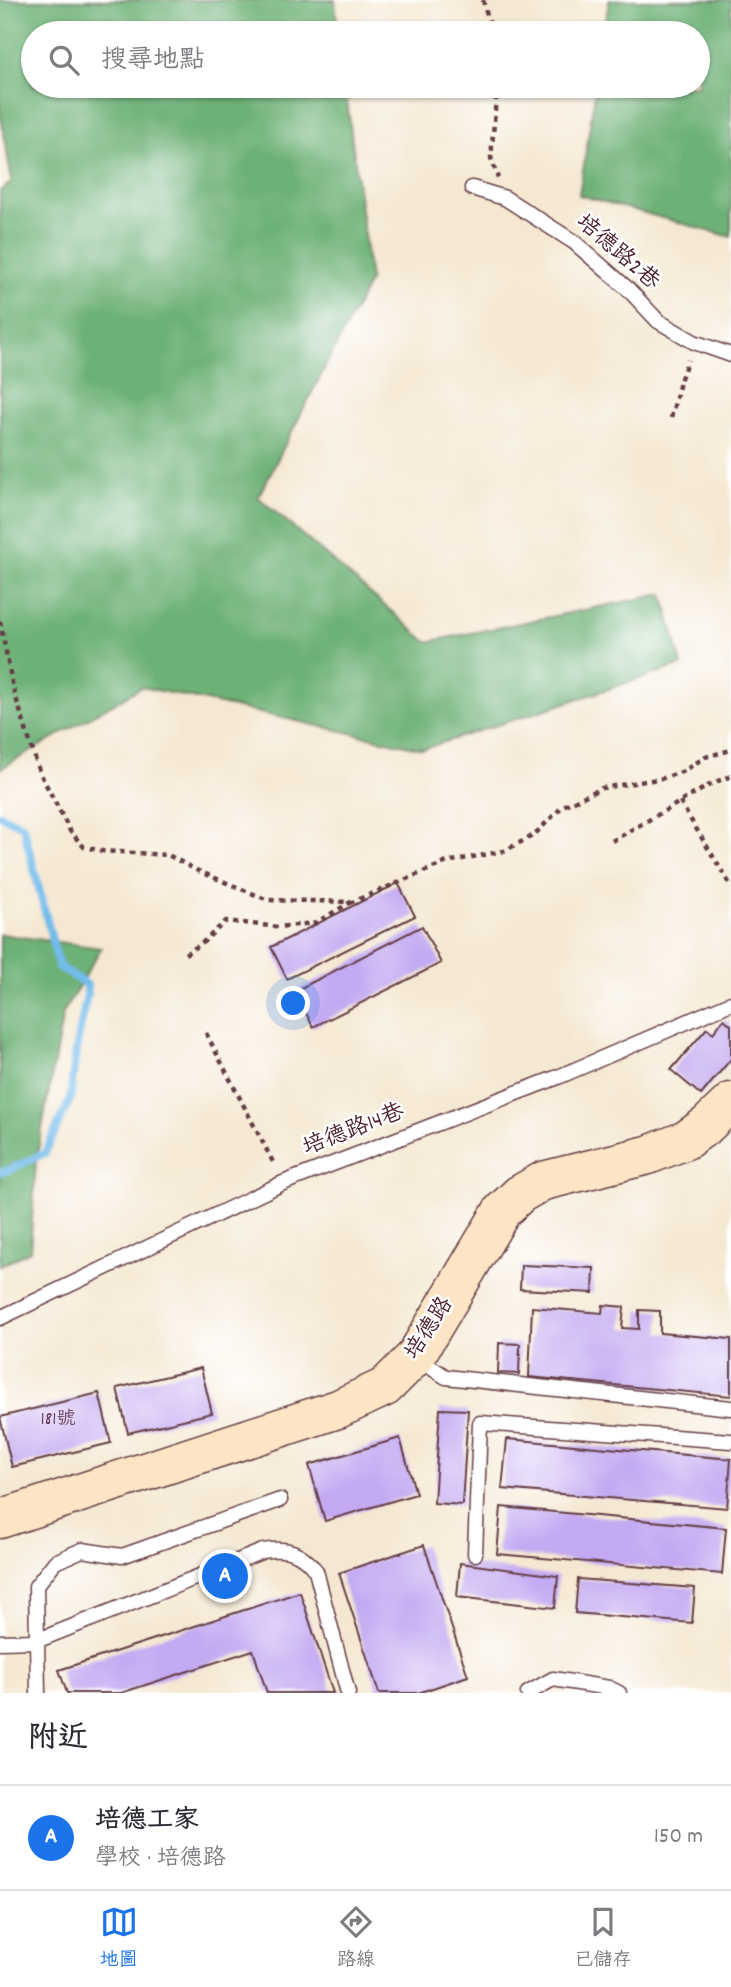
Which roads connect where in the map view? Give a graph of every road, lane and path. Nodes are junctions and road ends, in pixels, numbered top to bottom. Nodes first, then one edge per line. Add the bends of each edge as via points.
1 (483, 0) edge
2 (489, 21) edge
3 (496, 98) edge
4 (472, 188) dead end
5 (505, 198) junction
6 (694, 342) junction
7 (731, 355) edge
8 (671, 418) dead end
9 (0, 621) edge
10 (731, 750) edge
11 (731, 776) edge
12 (680, 802) junction
13 (612, 841) dead end
14 (731, 886) edge
15 (352, 902) junction
16 (186, 954) dead end
17 (731, 1003) edge
18 (206, 1033) dead end
19 (731, 1102) edge
20 (283, 1183) junction
21 (0, 1318) edge
22 (415, 1357) junction
23 (731, 1408) edge
24 (731, 1441) edge
25 (280, 1500) dead end
26 (0, 1519) edge
27 (475, 1554) dead end
28 (36, 1641) junction
29 (0, 1642) edge
30 (38, 1693) edge
31 (348, 1693) edge
32 (527, 1693) edge
33 (619, 1693) edge

1 - 2 path
3 - 5 path via 491,158
4 - 5 lane, 培德路2巷
5 - 6 lane, 培德路2巷 via 573,242 629,289 658,321
6 - 7 lane, 培德路2巷
6 - 8 path
9 - 15 path via 13,688 39,771 70,831 84,847 167,855 268,900
10 - 15 path via 705,757 674,775 602,788 564,806 534,835 504,850 447,862
11 - 12 path
12 - 13 path
12 - 14 path
15 - 16 path via 315,923 278,927 226,921
17 - 20 lane, 培德路14巷 via 558,1077
18 - 20 path
19 - 22 main road, 培德路 via 686,1140 648,1155 543,1181 520,1194 502,1211
20 - 21 lane, 培德路14巷
22 - 23 lane via 446,1377
22 - 26 main road, 培德路 via 385,1387 338,1409
24 - 27 lane via 480,1423
25 - 28 lane via 121,1556 82,1550 55,1562 36,1586
28 - 29 lane
28 - 30 lane
28 - 31 lane via 263,1551 279,1549 307,1559 316,1571
32 - 33 lane via 553,1679

